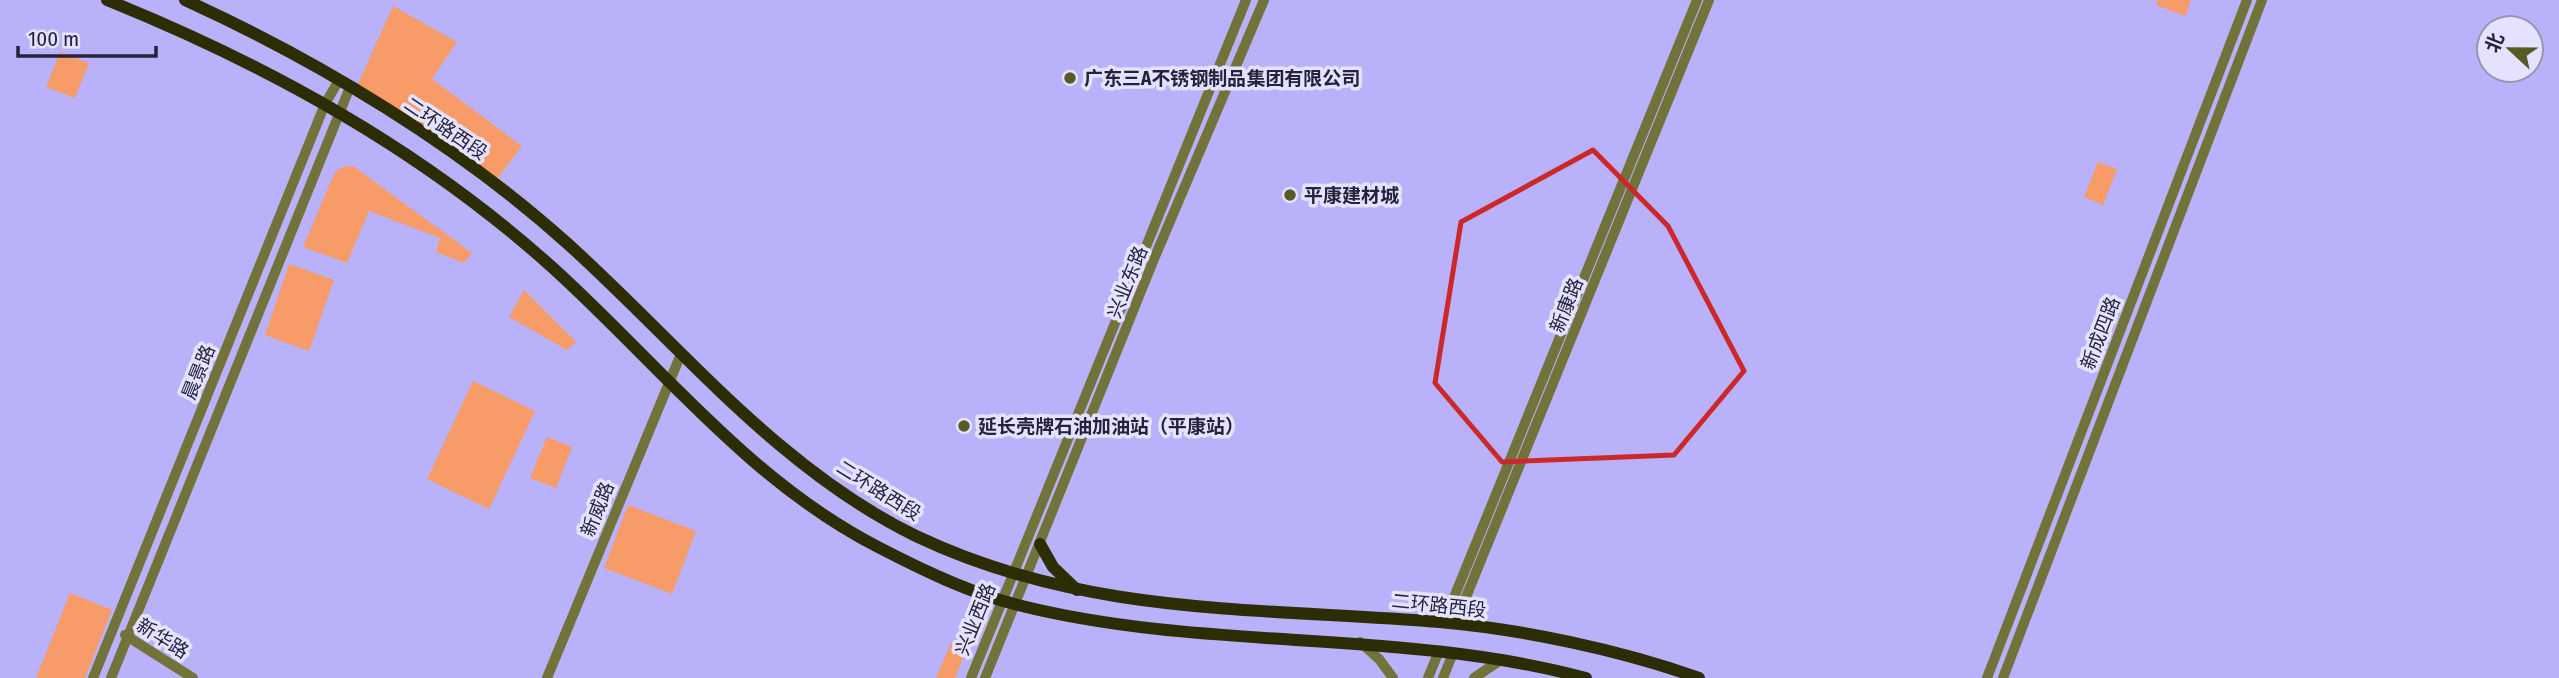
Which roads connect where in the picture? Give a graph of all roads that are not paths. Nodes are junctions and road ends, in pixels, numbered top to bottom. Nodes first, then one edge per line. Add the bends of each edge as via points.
1 (107, 0) edge
2 (185, 0) edge
3 (1246, 0) edge
4 (1264, 0) edge
5 (1697, 0) edge
6 (1709, 0) edge
7 (2247, 0) edge
8 (2262, 0) edge
9 (345, 83) junction
10 (325, 104) junction
11 (340, 112) junction
12 (681, 354) junction
13 (668, 381) junction
14 (1040, 544) junction
15 (1019, 576) junction
16 (1077, 590) junction
17 (1008, 602) junction
18 (1449, 623) junction
19 (114, 628) junction
20 (128, 638) junction
21 (1360, 642) junction
22 (1439, 651) junction
23 (1453, 653) junction
24 (1502, 659) junction
25 (93, 678) edge
26 (111, 678) edge
27 (193, 678) edge
28 (547, 678) edge
29 (971, 678) edge
30 (985, 678) edge
31 (1394, 678) edge
32 (1428, 678) edge
33 (1443, 678) edge
34 (1474, 678) edge
35 (1586, 678) edge
36 (1699, 678) edge
37 (1987, 678) edge
38 (2003, 678) edge

1 - 10 main road via 242,59
2 - 9 main road, 二环路西段
3 - 15 street, 兴业东路
4 - 14 street, 兴业东路
5 - 18 street, 新康路
6 - 18 street, 新康路
7 - 37 street, 新成四路
8 - 38 street, 新成四路
9 - 10 street, 晨景路
9 - 11 street, 晨景路
9 - 12 main road, 二环路西段 via 532,214 617,289
10 - 11 main road
10 - 19 street, 晨景路
11 - 13 main road via 487,213 551,267
11 - 20 street, 晨景路
12 - 13 street, 新威路
12 - 15 main road, 二环路西段 via 815,472 912,534
13 - 17 main road via 738,448 833,519 929,572
13 - 28 street, 新威路
14 - 15 street, 兴业东路
14 - 16 main road via 1053,567
15 - 16 main road, 二环路西段
15 - 17 street, 兴业西路
16 - 18 main road, 二环路西段 via 1158,604
17 - 21 main road via 1108,623 1176,631
17 - 29 street, 兴业西路
17 - 30 street, 兴业西路
18 - 36 main road, 二环路西段 via 1569,643
19 - 20 street, 新华路
19 - 25 street, 晨景路
20 - 26 street, 晨景路
20 - 27 street, 新华路
21 - 22 main road
21 - 31 street
22 - 23 main road
22 - 32 street
23 - 24 main road
23 - 33 street
24 - 34 street
24 - 35 main road

